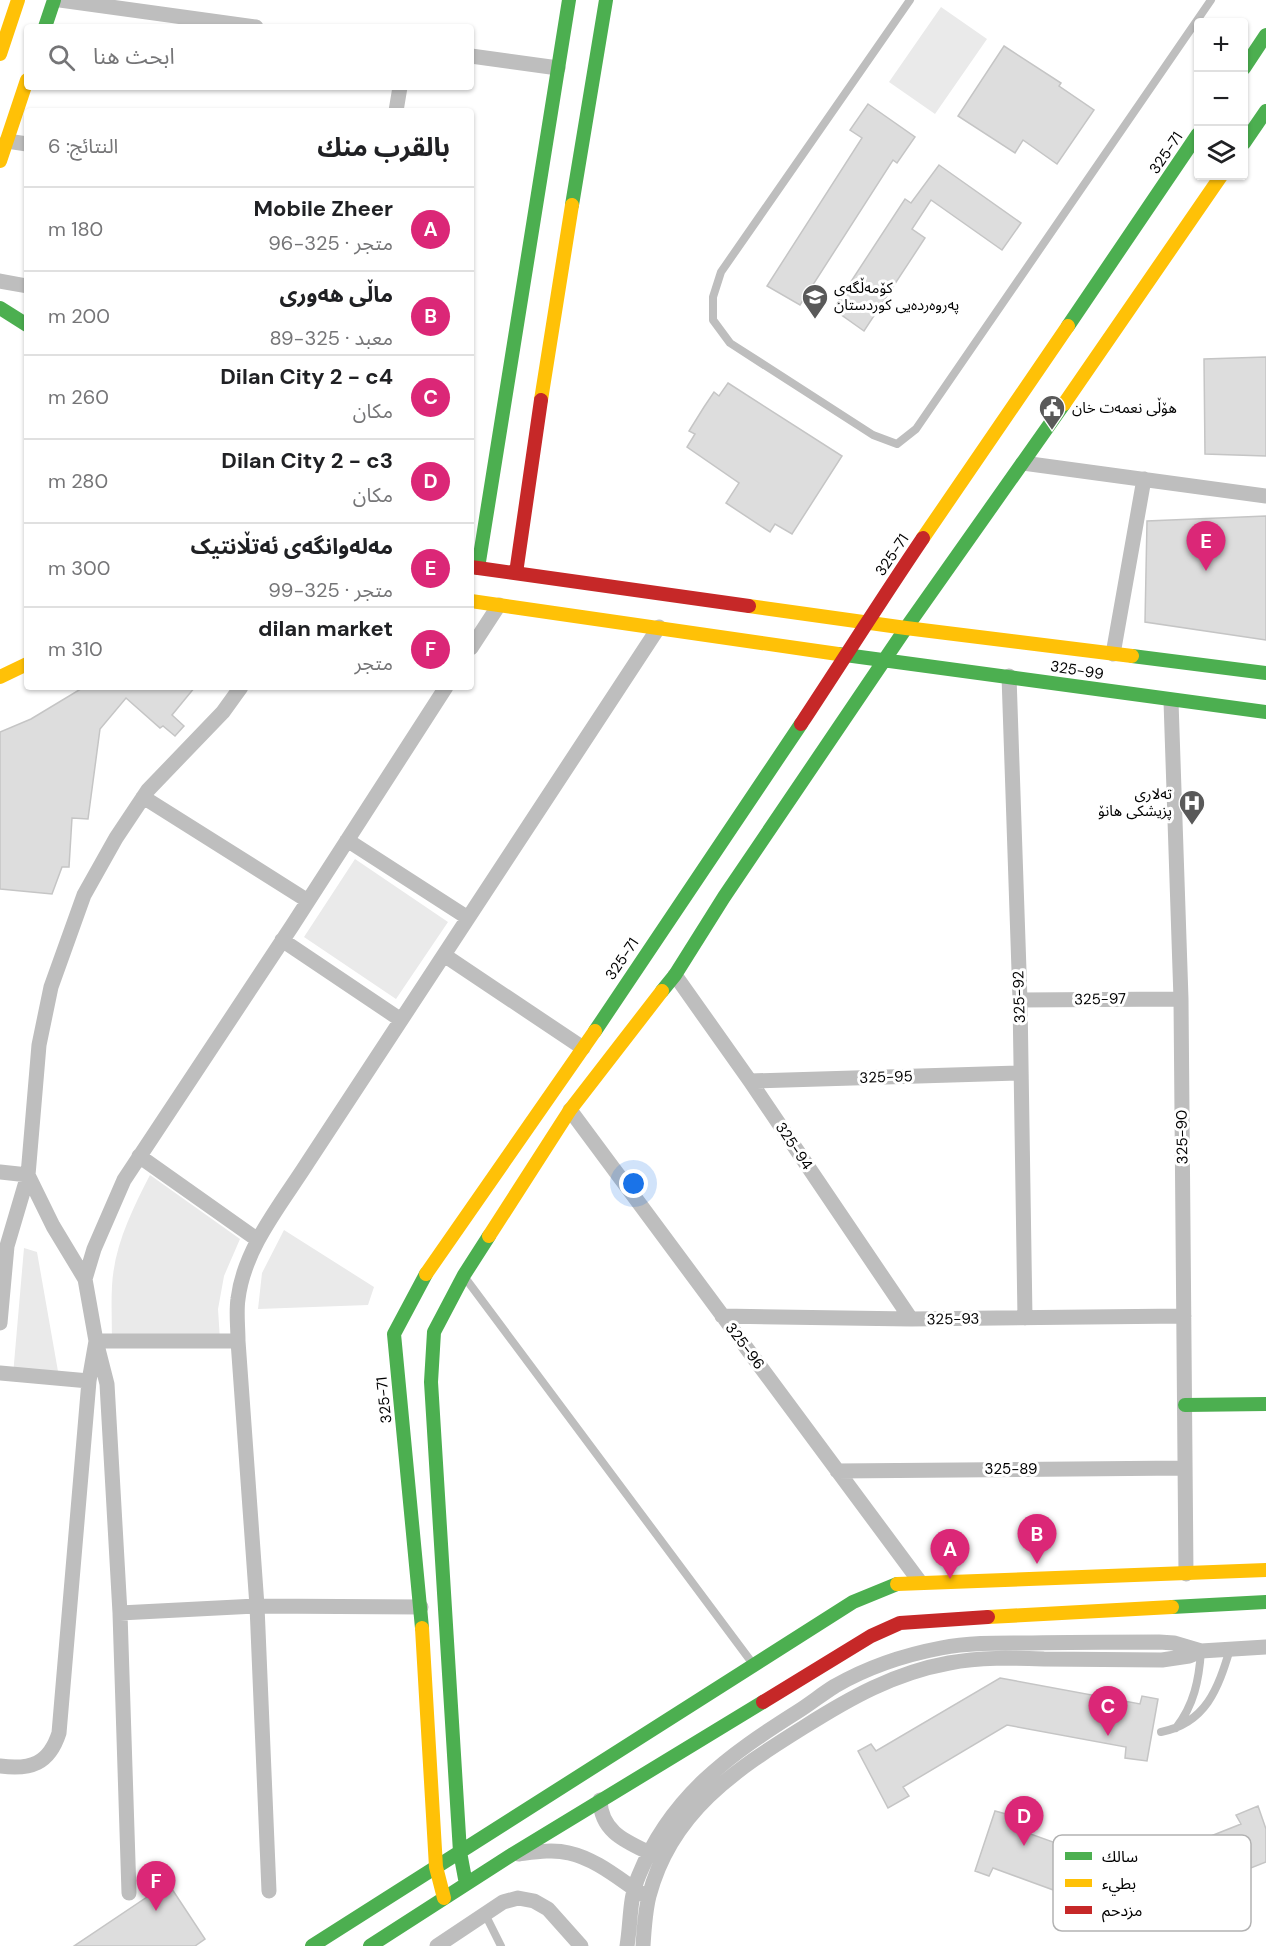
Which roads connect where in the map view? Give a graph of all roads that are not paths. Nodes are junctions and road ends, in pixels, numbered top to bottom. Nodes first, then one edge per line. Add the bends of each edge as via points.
1 (18, 0) edge
2 (54, 0) edge
3 (60, 0) edge
4 (569, 0) edge
5 (606, 0) edge
6 (910, 0) edge
7 (1211, 0) edge
8 (46, 24) edge
9 (234, 24) edge
10 (1266, 35) edge
11 (0, 54) edge
12 (474, 56) edge
13 (1248, 62) edge
14 (558, 68) junction
15 (24, 89) edge
16 (400, 90) edge
17 (396, 108) edge
18 (1266, 111) edge
19 (1248, 137) edge
20 (1194, 140) edge
21 (7, 141) junction
22 (24, 144) edge
23 (0, 161) edge
24 (1218, 180) edge
25 (0, 281) edge
26 (24, 285) edge
27 (0, 308) edge
28 (24, 323) edge
29 (1023, 463) junction
30 (1144, 479) junction
31 (1266, 496) edge
32 (475, 567) edge
33 (516, 573) junction
34 (474, 601) edge
35 (499, 605) junction
36 (866, 622) junction
37 (659, 627) junction
38 (906, 628) junction
39 (474, 643) edge
40 (1113, 654) junction
41 (847, 655) junction
42 (884, 661) junction
43 (24, 665) edge
44 (1266, 673) edge
45 (1008, 676) junction
46 (0, 677) edge
47 (239, 690) edge
48 (444, 690) edge
49 (1171, 701) junction
50 (1266, 712) edge
51 (143, 797) junction
52 (347, 840) junction
53 (308, 901) junction
54 (468, 918) junction
55 (282, 940) junction
56 (444, 955) junction
57 (675, 975) junction
58 (1180, 999) junction
59 (1020, 1000) junction
60 (401, 1020) junction
61 (583, 1048) junction
62 (1021, 1073) junction
63 (750, 1081) junction
64 (570, 1110) junction
65 (139, 1156) junction
66 (0, 1172) edge
67 (28, 1175) junction
68 (258, 1240) junction
69 (464, 1275) junction
70 (85, 1279) junction
71 (722, 1316) junction
72 (1184, 1316) junction
73 (1024, 1318) junction
74 (912, 1319) junction
75 (0, 1323) edge
76 (96, 1341) junction
77 (238, 1341) junction
78 (0, 1372) edge
79 (89, 1381) junction
80 (1266, 1404) edge
81 (1185, 1405) junction
82 (1185, 1468) junction
83 (837, 1471) junction
84 (1266, 1570) edge
85 (1186, 1574) junction
86 (920, 1582) junction
87 (1266, 1602) edge
88 (257, 1606) junction
89 (421, 1607) junction
90 (120, 1613) junction
91 (1266, 1647) edge
92 (1230, 1649) junction
93 (1201, 1651) junction
94 (754, 1665) junction
95 (1174, 1730) junction
96 (1161, 1732) dead end
97 (0, 1767) edge
98 (600, 1800) junction
99 (460, 1852) junction
100 (513, 1854) junction
101 (656, 1856) junction
102 (436, 1867) junction
103 (466, 1884) junction
104 (634, 1889) junction
105 (269, 1891) dead end
106 (129, 1893) dead end
107 (444, 1898) junction
108 (648, 1899) junction
109 (485, 1914) junction
110 (312, 1946) edge
111 (370, 1946) edge
112 (437, 1946) edge
113 (501, 1946) edge
114 (580, 1946) edge
115 (627, 1946) edge
116 (643, 1946) edge

1 - 11 street
2 - 8 street
3 - 9 street
4 - 14 street
5 - 33 street via 550,329
6 - 7 lane via 721,272 713,297 713,320 730,343 873,435 897,444 916,429
10 - 13 street
12 - 14 street
14 - 32 street
15 - 21 street
16 - 17 street
18 - 19 street
20 - 36 street, 325-71
21 - 22 street
21 - 23 street
24 - 29 street
25 - 26 street
27 - 28 street
29 - 30 street
29 - 38 street
30 - 31 street
30 - 40 street
32 - 33 street
33 - 36 street
34 - 35 street, 325-99
35 - 37 street, 325-99
35 - 39 street
36 - 38 street
36 - 41 street, 325-71
37 - 41 street, 325-99
37 - 54 street
38 - 40 street
38 - 42 street
40 - 44 street
41 - 42 street, 325-99
41 - 61 street, 325-71
42 - 45 street, 325-99
42 - 57 street
43 - 46 street
45 - 49 street, 325-99
45 - 59 street, 325-92
47 - 51 street
48 - 52 street
49 - 50 street, 325-99
49 - 58 street, 325-90
51 - 53 street
51 - 67 street via 84,895 51,987 39,1045
52 - 53 street
52 - 54 street
53 - 55 street
54 - 56 street
55 - 60 street
55 - 65 street
56 - 60 street
56 - 61 street
57 - 63 street, 325-94
57 - 64 street
58 - 59 street, 325-97
58 - 72 street, 325-90
59 - 62 street, 325-92
60 - 68 street
61 - 89 street, 325-71 via 422,1280 394,1334
62 - 63 street, 325-95
62 - 73 street, 325-92
63 - 74 street, 325-94
64 - 69 street
64 - 71 street, 325-96
65 - 68 street
65 - 70 street via 124,1180
66 - 67 street
67 - 70 street via 52,1226
67 - 75 street via 7,1246
68 - 77 street via 237,1299
69 - 94 lane
69 - 99 street via 434,1332 430,1382
70 - 76 street
71 - 74 street, 325-93
71 - 83 street, 325-96
72 - 73 street, 325-93
72 - 81 street, 325-90
73 - 74 street, 325-93
76 - 77 street
76 - 79 street
76 - 90 street via 107,1384
77 - 88 street
78 - 79 street
79 - 97 street via 59,1733 55,1746 39,1763
80 - 81 street
81 - 82 street, 325-90
82 - 83 street, 325-89
82 - 85 street, 325-90
83 - 86 street, 325-96
84 - 85 street
85 - 86 street
86 - 94 street via 894,1584 853,1602
87 - 98 street via 900,1623 871,1636
88 - 89 street
88 - 90 street
88 - 105 street
89 - 102 street, 325-71
90 - 106 street
91 - 92 street
92 - 93 street
92 - 95 lane via 1221,1680 1205,1706 1198,1716
93 - 95 lane via 1194,1696
93 - 101 street via 1162,1660 986,1658 911,1672 876,1685 728,1768
94 - 99 street
95 - 96 lane
98 - 100 street
98 - 101 street via 604,1821 611,1830
99 - 102 street
99 - 103 street
100 - 103 street
100 - 104 street via 569,1853 587,1859
101 - 104 street
101 - 108 street via 657,1872
102 - 107 street, 325-71
102 - 110 street
103 - 107 street
104 - 108 street
104 - 115 street
107 - 111 street
108 - 116 street
109 - 112 street
109 - 113 lane
109 - 114 street via 502,1902 518,1898 534,1901 548,1909

